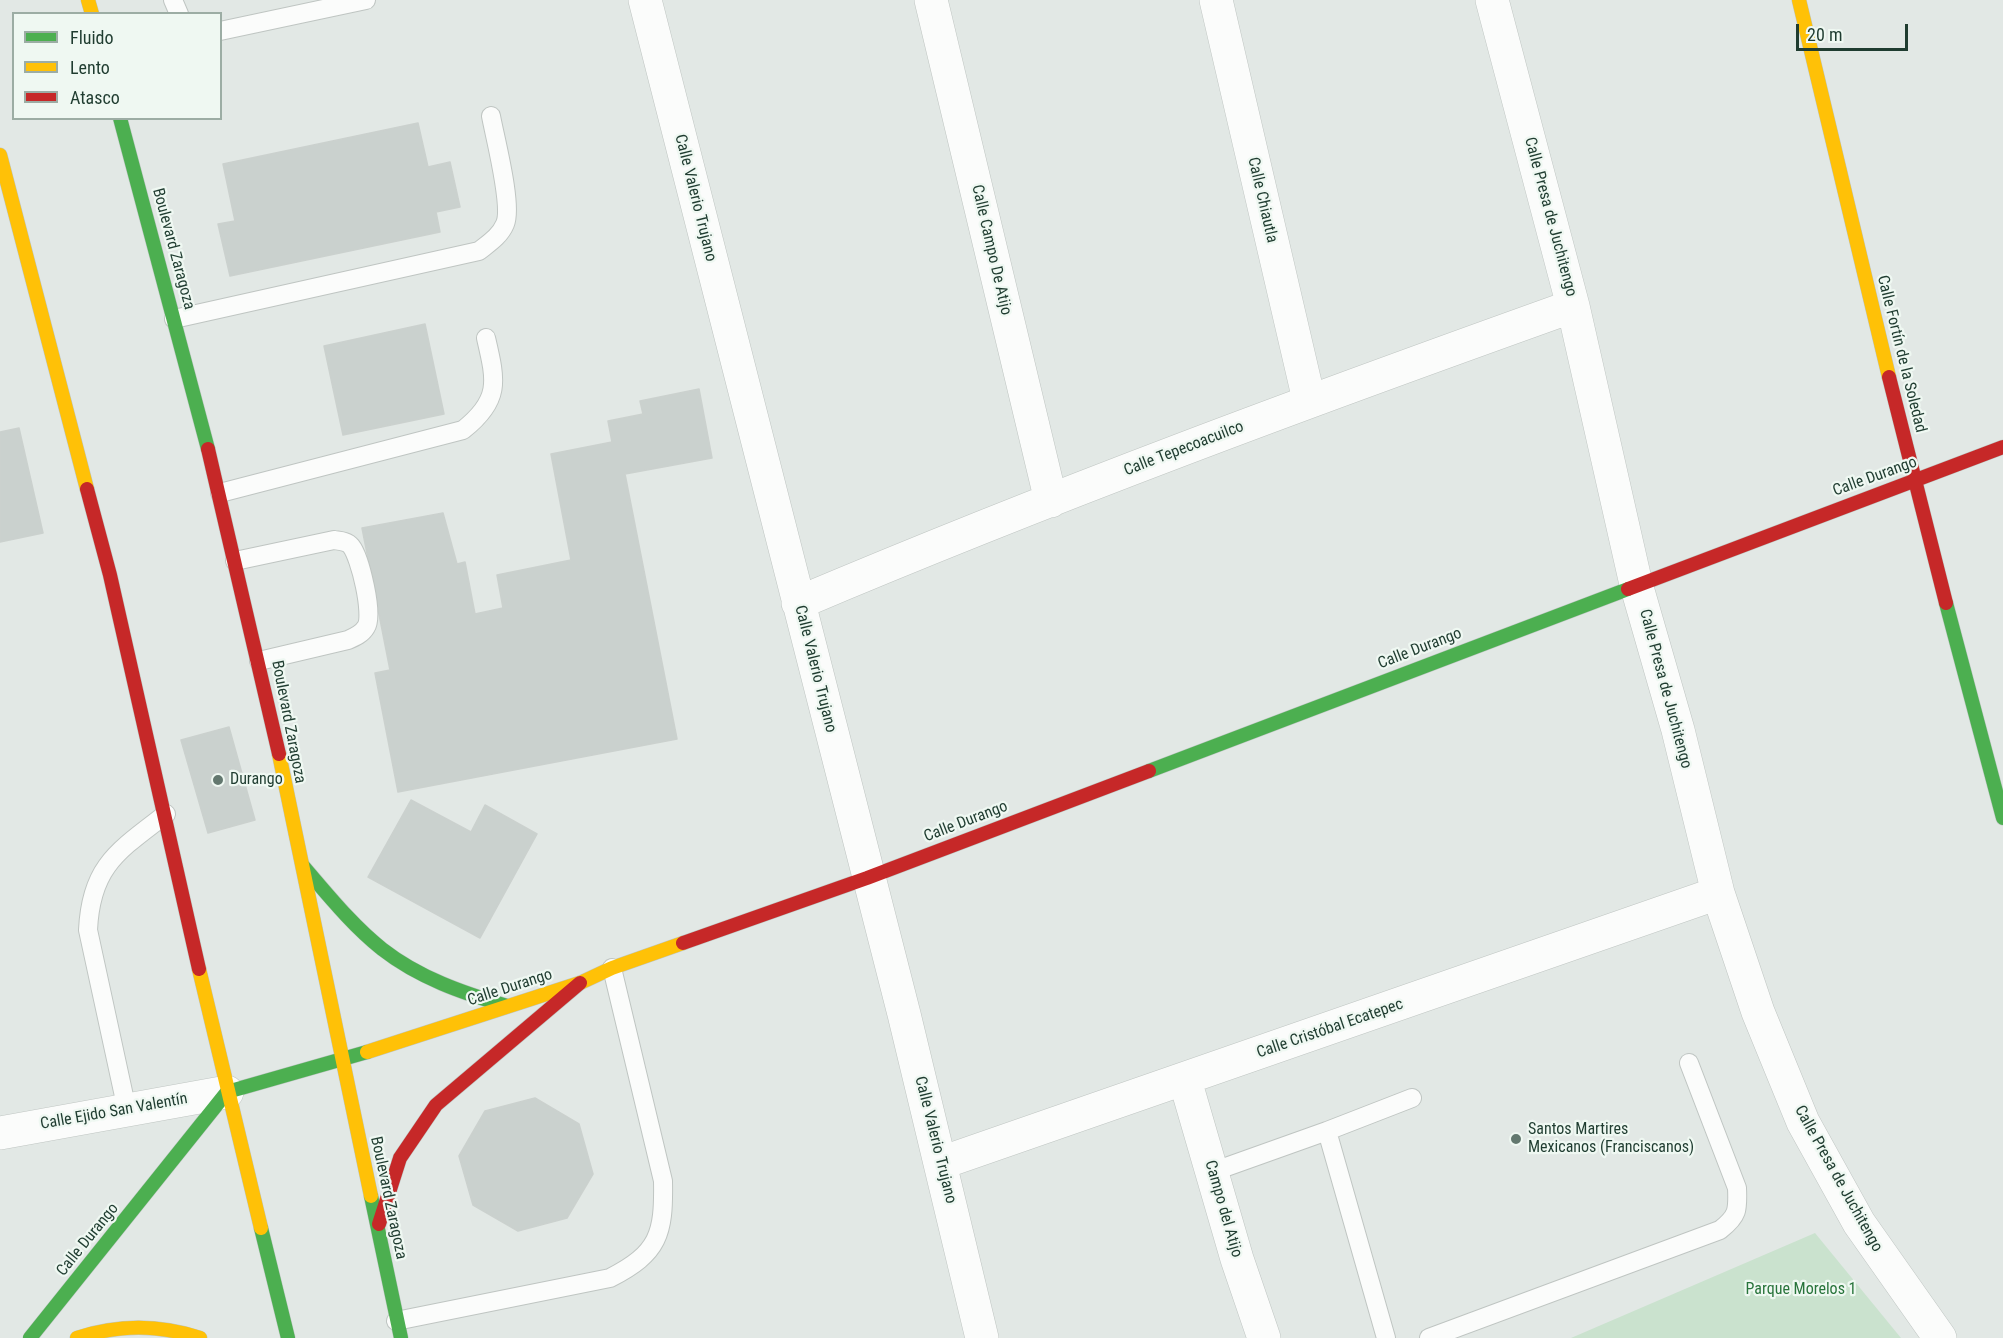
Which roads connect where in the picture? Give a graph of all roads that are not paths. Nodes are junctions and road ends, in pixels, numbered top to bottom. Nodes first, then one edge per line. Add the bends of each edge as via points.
1 (366, 0) edge
2 (645, 0) edge
3 (931, 0) edge
4 (1216, 0) edge
5 (1492, 0) edge
6 (1798, 0) edge
7 (222, 31) edge
8 (491, 116) dead end
9 (121, 120) edge
10 (0, 155) edge
11 (1573, 306) junction
12 (174, 319) junction
13 (486, 338) dead end
14 (1309, 400) junction
15 (2003, 447) edge
16 (1914, 481) junction
17 (220, 493) junction
18 (1051, 501) junction
19 (235, 561) junction
20 (1636, 584) junction
21 (798, 603) junction
22 (259, 660) junction
23 (166, 814) junction
24 (2003, 818) edge
25 (300, 863) junction
26 (867, 878) junction
27 (1718, 893) junction
28 (612, 968) junction
29 (580, 983) junction
30 (507, 1006) junction
31 (341, 1060) junction
32 (1689, 1063) dead end
33 (1185, 1080) junction
34 (227, 1092) junction
35 (1413, 1098) dead end
36 (127, 1110) junction
37 (1327, 1131) junction
38 (0, 1133) edge
39 (941, 1163) junction
40 (1212, 1172) junction
41 (378, 1228) junction
42 (398, 1329) edge
43 (30, 1338) edge
44 (77, 1338) edge
45 (200, 1338) edge
46 (288, 1338) edge
47 (982, 1338) edge
48 (1264, 1338) edge
49 (1386, 1338) edge
50 (1429, 1338) edge
51 (1940, 1338) edge

1 - 7 lane
2 - 21 street, Calle Valerio Trujano
3 - 18 street, Calle Campo De Atijo
4 - 14 street, Calle Chiautla
5 - 11 street, Calle Presa de Juchitengo
6 - 16 main road, Calle Fortín de la Soledad
8 - 12 lane via 508,205 506,223 496,239 479,251
9 - 12 main road, Boulevard Zaragoza
10 - 23 main road via 110,575
11 - 14 street, Calle Tepecoacuilco
11 - 20 street, Calle Presa de Juchitengo
12 - 17 main road, Boulevard Zaragoza
13 - 17 lane via 495,377 491,401 481,416 463,430
14 - 18 street, Calle Tepecoacuilco
15 - 16 main road, Calle Durango
16 - 20 main road, Calle Durango
16 - 24 main road, Calle Fortín de la Soledad
17 - 19 main road, Boulevard Zaragoza
18 - 21 street, Calle Tepecoacuilco via 950,538
19 - 22 main road, Boulevard Zaragoza
19 - 22 lane via 334,540 344,542 355,554 369,604 367,626 354,637
20 - 26 main road, Calle Durango
20 - 27 street, Calle Presa de Juchitengo via 1678,730
21 - 26 street, Calle Valerio Trujano
22 - 25 main road, Boulevard Zaragoza
23 - 34 main road
23 - 36 lane via 124,846 102,870 90,906 88,930
25 - 30 main road via 383,950 454,990
25 - 31 main road, Boulevard Zaragoza
26 - 28 main road, Calle Durango
26 - 39 street, Calle Valerio Trujano
27 - 33 street, Calle Cristóbal Ecatepec
27 - 51 street, Calle Presa de Juchitengo via 1758,1012 1803,1122 1859,1223
28 - 29 main road, Calle Durango
28 - 42 lane via 663,1181 663,1217 654,1245 637,1264 610,1278
29 - 30 main road, Calle Durango
29 - 41 main road via 436,1105 400,1158
30 - 31 main road, Calle Durango
31 - 34 main road, Calle Durango
31 - 41 main road, Boulevard Zaragoza
32 - 50 lane via 1737,1188 1734,1219 1720,1230
33 - 39 street, Calle Cristóbal Ecatepec
33 - 40 street, Campo del Atijo
34 - 36 street, Calle Ejido San Valentín
34 - 43 main road, Calle Durango
34 - 46 main road
35 - 37 lane
36 - 38 street, Calle Ejido San Valentín
37 - 40 lane
37 - 49 lane
39 - 47 street, Calle Valerio Trujano
40 - 48 street, Campo del Atijo
41 - 42 main road, Boulevard Zaragoza
44 - 45 main road via 97,1330 138,1325 179,1330

